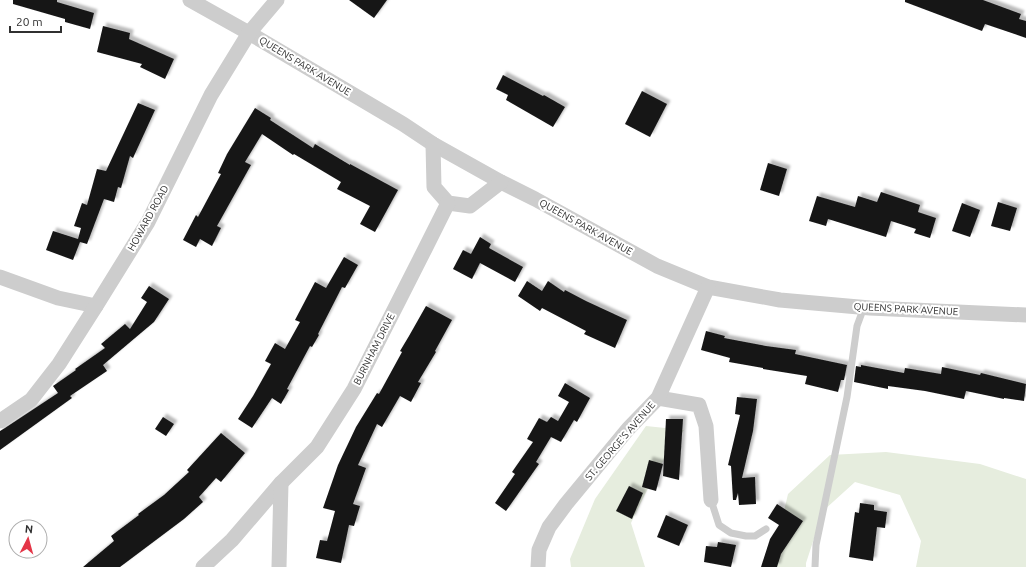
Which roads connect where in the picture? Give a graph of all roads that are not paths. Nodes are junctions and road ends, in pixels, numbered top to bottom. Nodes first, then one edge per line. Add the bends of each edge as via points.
1 (190, 0) edge
2 (277, 0) edge
3 (249, 33) junction
4 (433, 144) junction
5 (500, 182) junction
6 (448, 203) junction
7 (0, 276) edge
8 (708, 287) junction
9 (96, 306) junction
10 (864, 307) junction
11 (1026, 316) edge
12 (658, 398) junction
13 (0, 421) edge
14 (281, 483) junction
15 (712, 500) joint
16 (766, 529) dead end
17 (203, 567) edge
18 (279, 567) edge
19 (538, 567) edge
20 (815, 567) edge

1 - 3 street, QUEENS PARK AVENUE
2 - 3 street, HOWARD ROAD
3 - 4 street, QUEENS PARK AVENUE
3 - 9 street, HOWARD ROAD via 211,95 148,222
4 - 5 street, QUEENS PARK AVENUE
4 - 6 street via 434,187
5 - 6 street via 470,206
5 - 8 street, QUEENS PARK AVENUE via 656,266
6 - 14 street, BURNHAM DRIVE via 354,389 317,447
7 - 9 street via 58,298
8 - 10 street, QUEENS PARK AVENUE via 780,300
8 - 12 street, ST. GEORGE'S AVENUE
9 - 13 street, HOWARD ROAD via 59,364 31,400
10 - 11 street, QUEENS PARK AVENUE
10 - 20 lane via 857,326 847,397 816,545
12 - 15 street via 699,405 706,426
12 - 19 street, ST. GEORGE'S AVENUE via 628,429 549,526 539,550
14 - 17 street, BURNHAM DRIVE via 232,540
14 - 18 street
15 - 16 lane via 719,525 731,533 756,536

